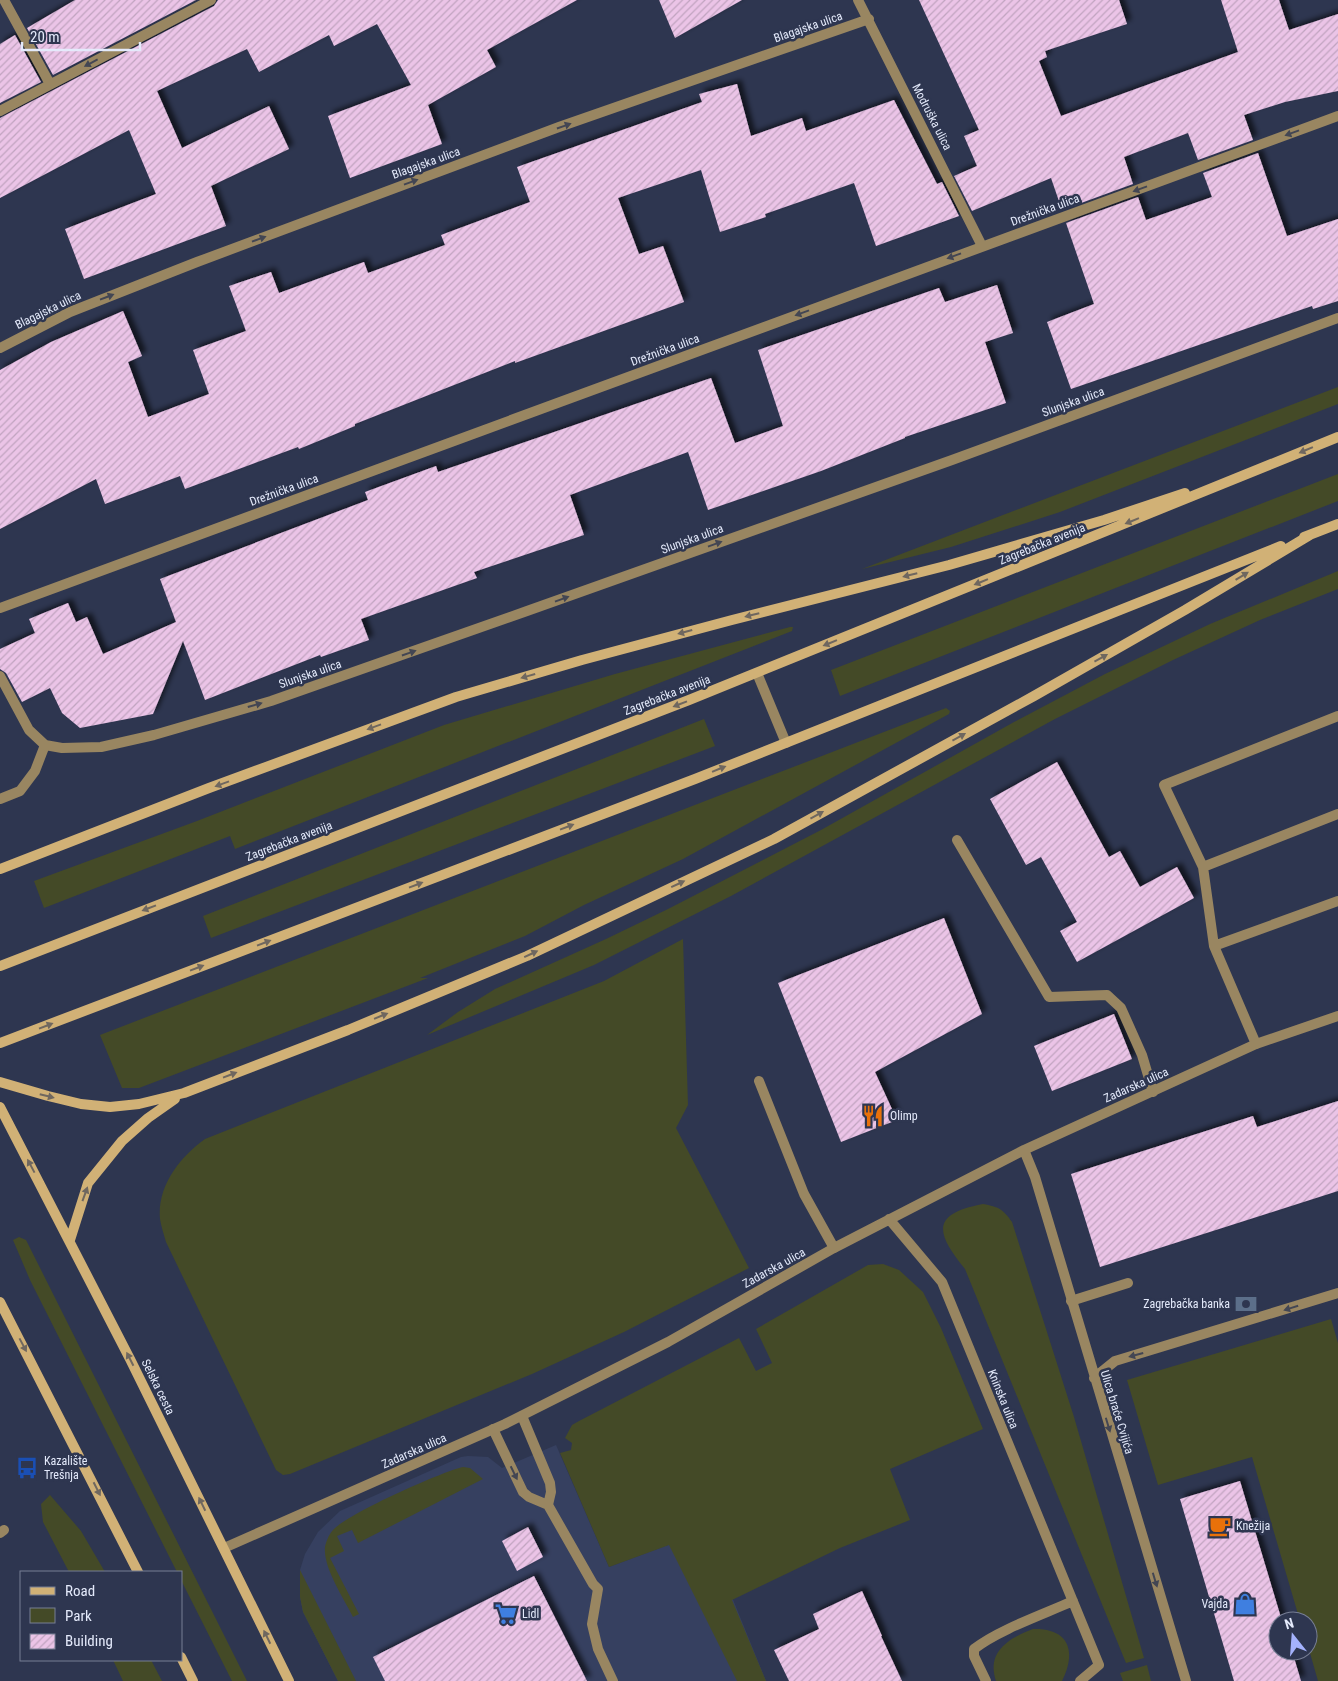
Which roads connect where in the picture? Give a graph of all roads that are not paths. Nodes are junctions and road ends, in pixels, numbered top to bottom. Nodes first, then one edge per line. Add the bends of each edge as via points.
1 (4, 0) edge
2 (211, 0) edge
3 (858, 0) edge
4 (869, 20) junction
5 (50, 84) junction
6 (0, 111) edge
7 (1338, 116) edge
8 (982, 246) junction
9 (1338, 318) edge
10 (0, 348) edge
11 (1338, 437) edge
12 (1274, 464) junction
13 (1338, 524) edge
14 (1310, 535) junction
15 (0, 608) edge
16 (757, 673) junction
17 (0, 676) edge
18 (1338, 716) edge
19 (786, 742) junction
20 (45, 744) junction
21 (0, 800) edge
22 (1338, 814) edge
23 (958, 840) dead end
24 (1204, 866) junction
25 (0, 869) edge
26 (1338, 901) edge
27 (1214, 946) junction
28 (0, 966) edge
29 (1338, 1016) edge
30 (0, 1043) edge
31 (1256, 1044) junction
32 (759, 1081) dead end
33 (0, 1082) edge
34 (1153, 1092) junction
35 (184, 1093) junction
36 (0, 1107) edge
37 (1024, 1150) junction
38 (889, 1219) junction
39 (70, 1240) junction
40 (834, 1248) junction
41 (1128, 1283) dead end
42 (1338, 1293) edge
43 (1071, 1301) junction
44 (0, 1302) edge
45 (1094, 1378) junction
46 (522, 1416) junction
47 (493, 1429) junction
48 (548, 1505) junction
49 (224, 1548) junction
50 (137, 1571) edge
51 (1073, 1601) junction
52 (182, 1659) edge
53 (194, 1681) edge
54 (289, 1681) edge
55 (613, 1681) edge
56 (986, 1681) edge
57 (1080, 1681) edge
58 (1186, 1681) edge

1 - 5 street
2 -> 5 street
3 - 4 street, Modruška ulica
4 - 8 street, Modruška ulica
10 -> 4 street, Blagajska ulica via 70,312 206,258 559,127
5 - 6 street
7 -> 8 street, Drežnička ulica
8 -> 15 street, Drežnička ulica
20 -> 9 street, Slunjska ulica via 70,748 101,747 271,701 943,463
11 -> 12 main road, Zagrebačka avenija
12 -> 16 main road, Zagrebačka avenija
12 -> 25 main road via 1104,520 949,565 704,627 456,697
13 - 14 main road
14 - 19 main road
35 -> 14 main road via 527,956 774,839 1034,696
16 - 19 street
16 -> 28 main road, Zagrebačka avenija
17 - 20 street via 29,730
18 - 24 street via 1164,785
30 -> 19 main road
20 - 21 street via 35,771 20,791
22 - 24 street
23 - 34 street via 1049,997 1107,995 1121,1008 1142,1055
24 - 27 street
26 - 27 street
27 - 31 street
29 - 31 street, Zadarska ulica
31 - 34 street, Zadarska ulica
32 - 40 street via 804,1194
33 -> 35 main road via 81,1104 110,1107
34 - 37 street, Zadarska ulica
39 -> 35 main road via 88,1184 122,1142 154,1113
39 -> 36 main road, Selska cesta
37 - 38 street, Zadarska ulica
37 - 43 street, Ulica braće Cvijića
38 - 40 street, Zadarska ulica
38 - 51 street, Kninska ulica via 942,1282
49 -> 39 main road, Selska cesta
40 - 46 street, Zadarska ulica via 668,1342
41 - 43 street
42 -> 45 street via 1115,1361
43 - 45 street, Ulica braće Cvijića
44 -> 50 main road
45 -> 58 street, Ulica braće Cvijića
46 - 47 street, Zadarska ulica
46 - 48 street via 550,1483
47 -> 48 street via 523,1492
47 - 49 street, Zadarska ulica
48 - 55 street via 598,1589 592,1624 598,1649
54 -> 49 main road, Selska cesta
51 - 56 street via 974,1649
51 - 57 street, Kninska ulica via 1099,1665
52 - 53 main road

